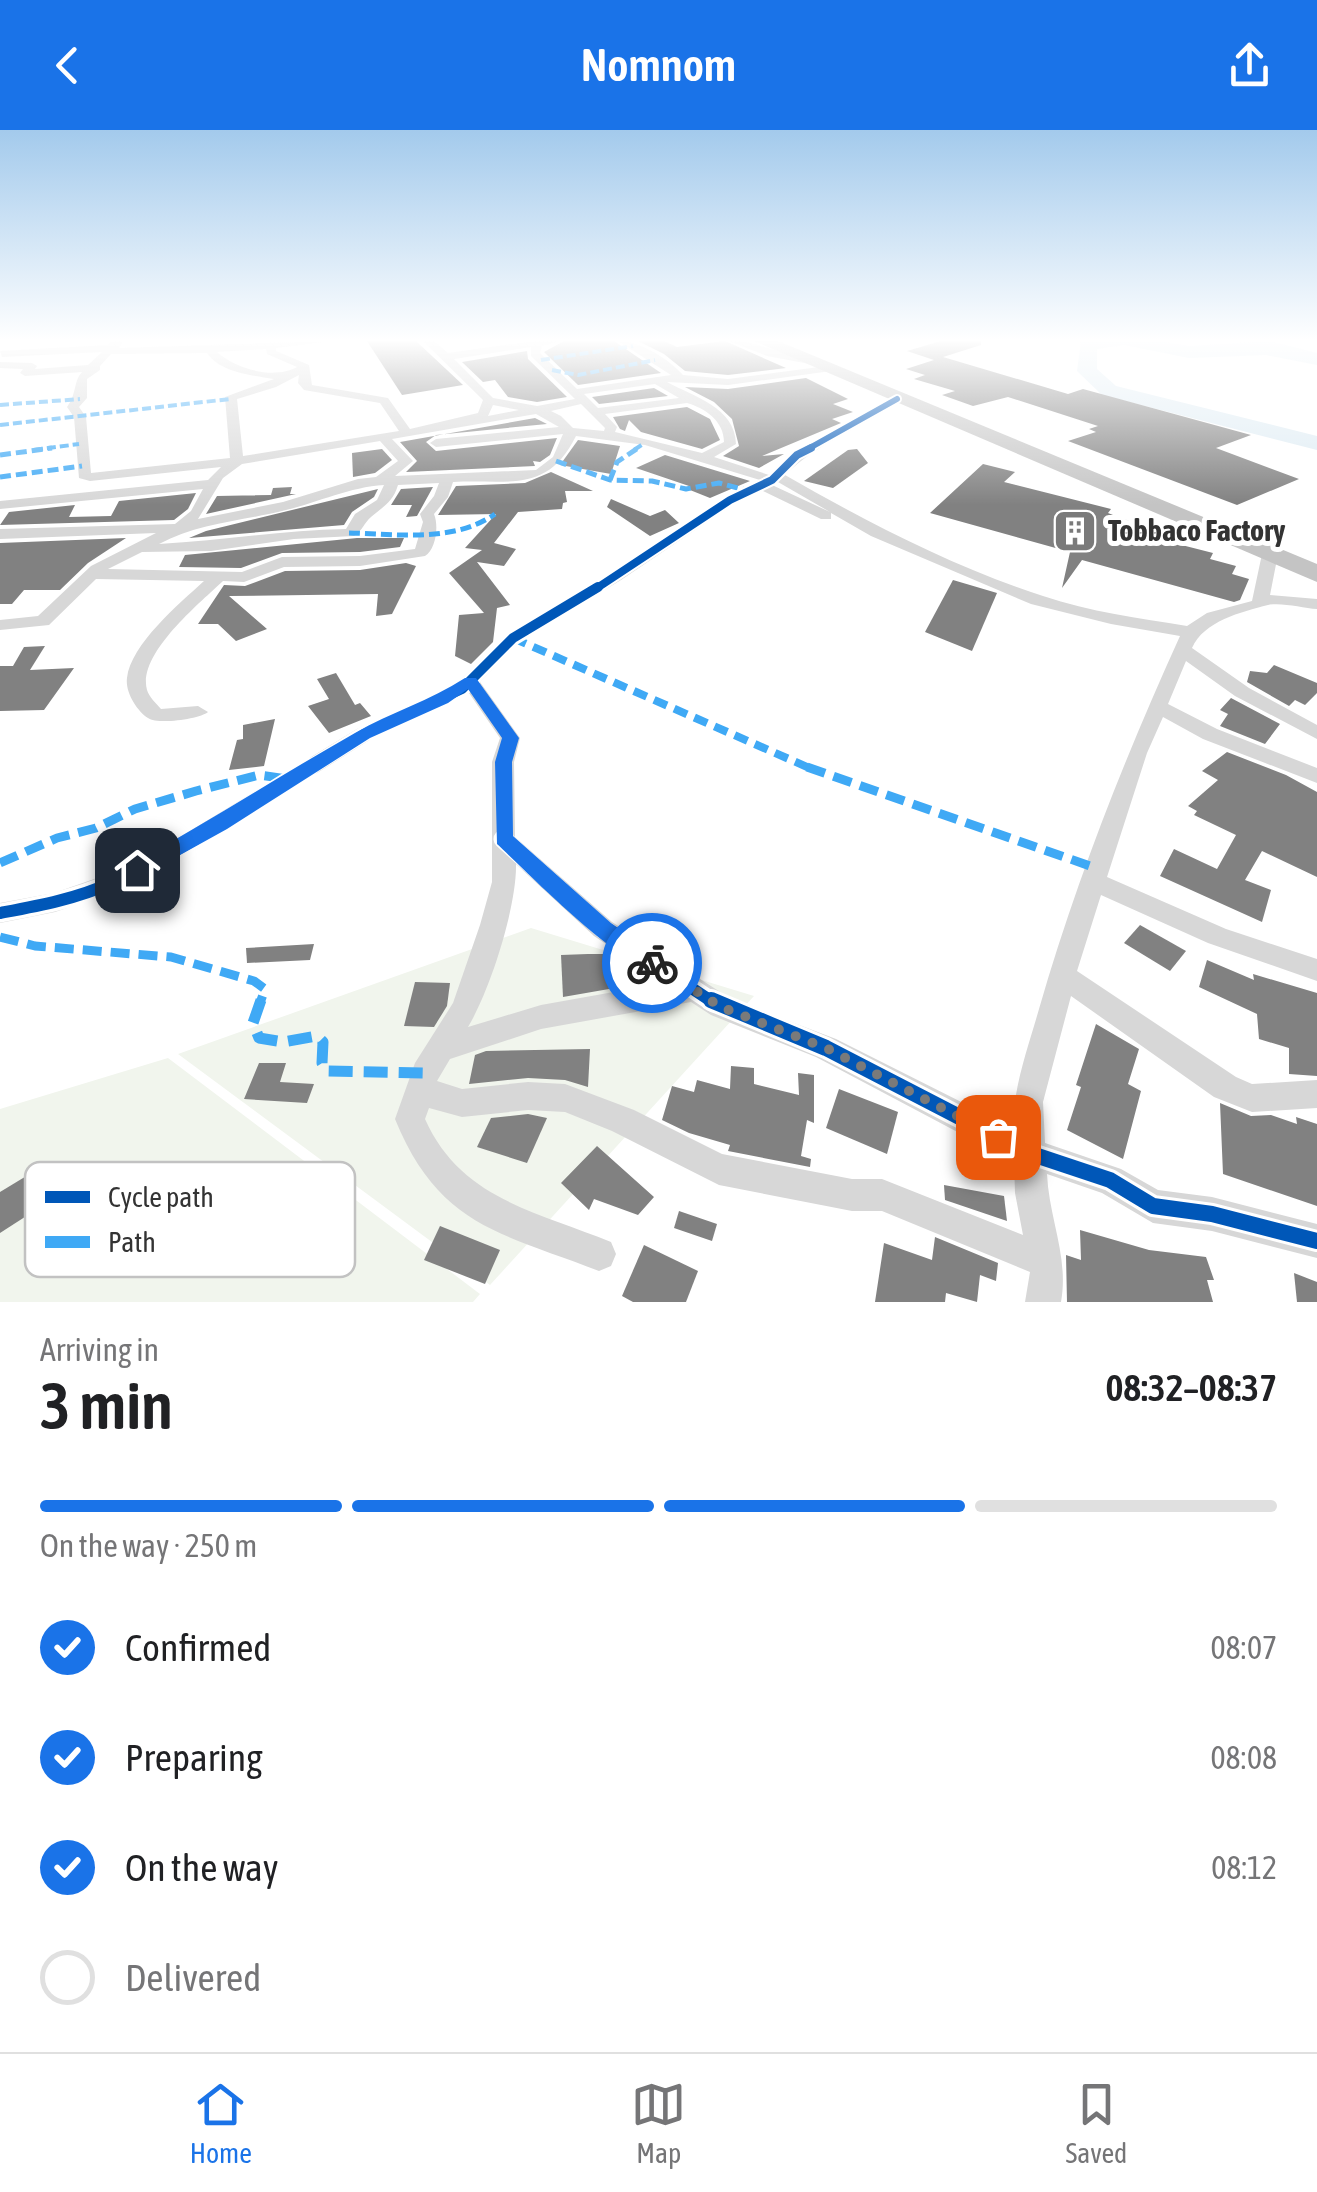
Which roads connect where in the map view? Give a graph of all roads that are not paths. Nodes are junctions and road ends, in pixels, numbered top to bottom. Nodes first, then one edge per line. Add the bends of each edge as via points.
1 (81, 396) edge
2 (235, 396) edge
3 (357, 396) edge
4 (486, 396) edge
5 (582, 396) joint
6 (681, 396) edge
7 (889, 396) edge
8 (897, 399) junction
9 (489, 400) junction
10 (688, 400) junction
11 (530, 410) junction
12 (596, 412) junction
13 (468, 429) junction
14 (569, 431) junction
15 (609, 432) junction
16 (407, 434) junction
17 (383, 437) junction
18 (433, 437) junction
19 (703, 457) junction
20 (237, 461) junction
21 (447, 470) junction
22 (387, 480) junction
23 (770, 480) junction
24 (212, 484) junction
25 (0, 506) edge
26 (177, 528) junction
27 (0, 534) edge
28 (135, 549) junction
29 (1270, 554) junction
30 (93, 574) junction
31 (1317, 574) edge
32 (218, 577) junction
33 (1263, 600) junction
34 (1317, 604) edge
35 (0, 625) edge
36 (1187, 642) junction
37 (470, 681) junction
38 (1158, 707) junction
39 (198, 712) dead end
40 (1317, 733) edge
41 (1317, 776) edge
42 (503, 839) junction
43 (1092, 882) junction
44 (0, 914) edge
45 (1313, 962) edge
46 (1062, 975) junction
47 (692, 990) junction
48 (444, 1048) junction
49 (420, 1086) junction
50 (1317, 1094) edge
51 (1029, 1153) junction
52 (1317, 1241) edge
53 (600, 1254) dead end
54 (1045, 1260) junction
55 (1044, 1302) edge

1 - 20 street via 73,408 80,418 84,475
2 - 20 street
3 - 16 street via 384,400
4 - 9 street
5 - 11 street
5 - 12 street
6 - 10 street
7 - 8 highway
8 - 23 street via 797,455
8 - 29 highway
9 - 11 street
9 - 13 street
10 - 12 street
10 - 19 street via 723,418 732,436 730,444
11 - 13 street
11 - 14 street via 551,414
12 - 15 street
13 - 14 street
13 - 18 street
14 - 15 street
14 - 21 street via 558,459 539,474
15 - 19 street
16 - 17 street
16 - 18 street
17 - 20 street
17 - 22 street via 406,461
18 - 21 street
19 - 23 street
20 - 24 street
21 - 22 street
21 - 32 street via 419,553 282,562 254,576
22 - 26 street
22 - 28 street via 390,493 349,533
23 - 36 street via 1037,600
23 - 37 street via 513,638
24 - 25 street
24 - 26 street via 197,513
26 - 27 street
26 - 28 street
28 - 30 street
29 - 31 highway
29 - 33 street
30 - 32 street
30 - 35 street via 43,621
32 - 39 street via 159,636 137,674 138,692 156,715
33 - 34 street
33 - 36 street via 1213,617
36 - 38 street
36 - 40 street via 1242,692
37 - 42 street via 510,738 503,762
37 - 44 street via 364,734 151,864 83,893
38 - 41 street
38 - 43 street
42 - 47 street via 603,928
42 - 48 street via 504,882 493,925
43 - 45 street via 1217,936
43 - 46 street
46 - 50 street via 1225,1087 1252,1098
46 - 51 street via 1028,1102
47 - 48 street via 541,1017
47 - 51 street via 826,1048
48 - 49 street
49 - 53 street via 410,1118 414,1132 455,1188 530,1231
49 - 54 street via 462,1103 564,1098 720,1169 882,1196
51 - 52 street via 1110,1180 1153,1206
51 - 54 street
54 - 55 street

